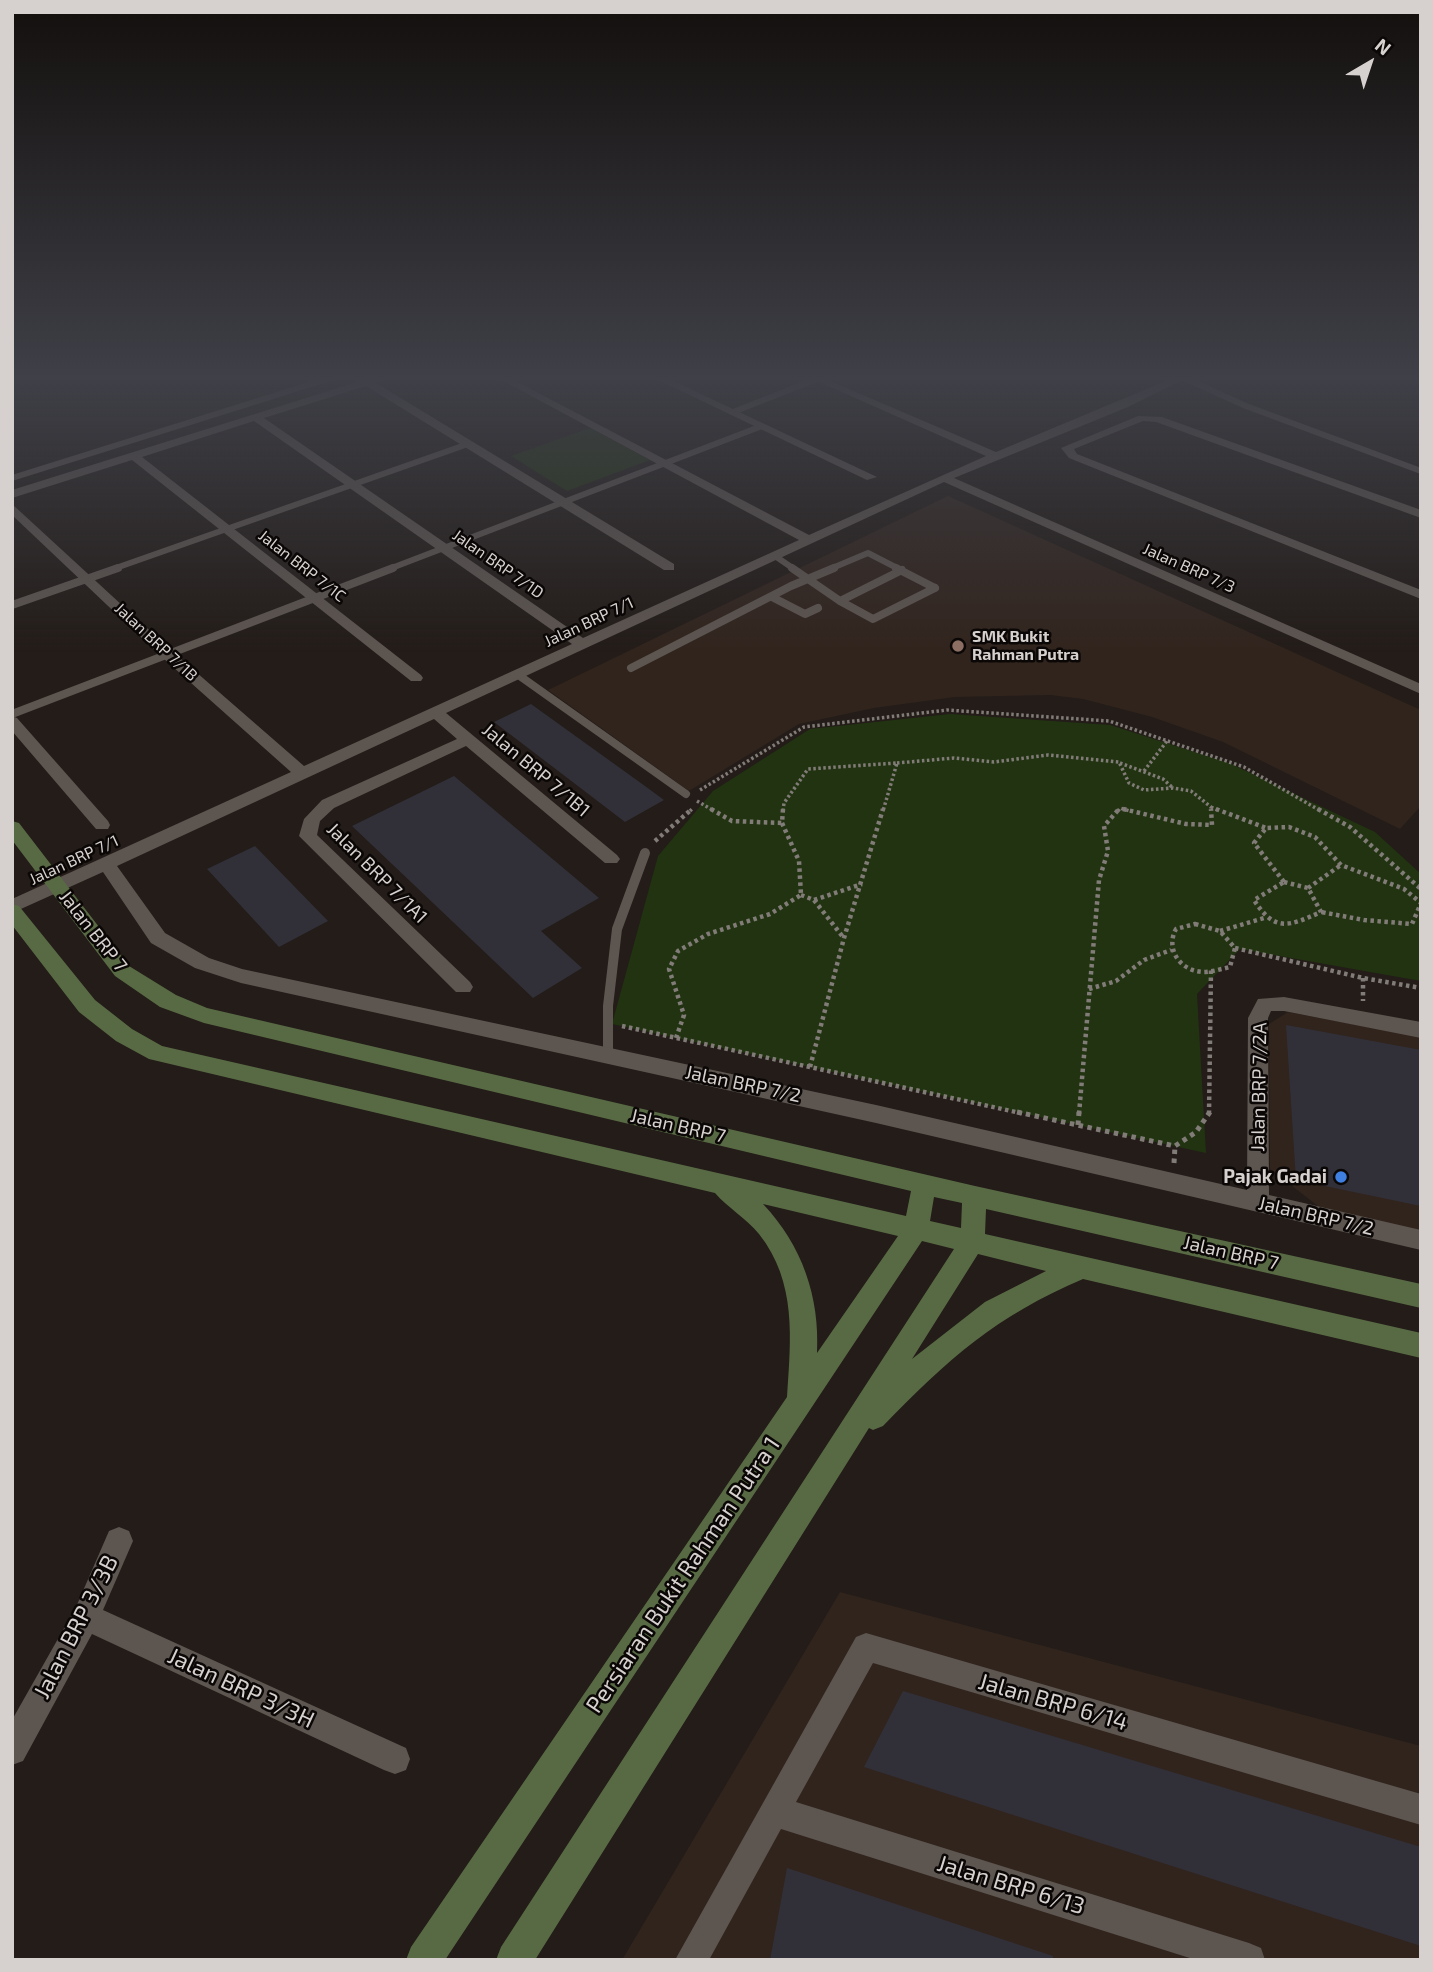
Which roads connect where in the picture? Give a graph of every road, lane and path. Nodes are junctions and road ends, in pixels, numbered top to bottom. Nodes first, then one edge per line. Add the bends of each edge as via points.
1 (41, 469) edge
2 (93, 469) edge
3 (151, 469) edge
4 (330, 469) edge
5 (398, 469) edge
6 (509, 469) edge
7 (648, 469) edge
8 (675, 469) edge
9 (855, 469) edge
10 (964, 469) edge
11 (1106, 469) edge
12 (1296, 469) edge
13 (872, 477) dead end
14 (12, 478) edge
15 (944, 478) junction
16 (353, 485) junction
17 (12, 495) edge
18 (563, 502) junction
19 (12, 508) edge
20 (1421, 514) edge
21 (227, 529) junction
22 (809, 540) junction
23 (444, 548) junction
24 (775, 556) junction
25 (669, 567) dead end
26 (902, 570) junction
27 (87, 579) junction
28 (809, 581) junction
29 (1421, 595) edge
30 (772, 597) junction
31 (314, 598) junction
32 (840, 601) junction
33 (12, 605) edge
34 (818, 608) dead end
35 (582, 645) junction
36 (168, 655) junction
37 (631, 668) dead end
38 (517, 674) junction
39 (416, 678) dead end
40 (1421, 690) edge
41 (435, 712) junction
42 (12, 715) edge
43 (12, 721) edge
44 (467, 740) junction
45 (1167, 741) junction
46 (1119, 762) junction
47 (897, 763) junction
48 (1144, 771) junction
49 (303, 773) junction
50 (1173, 788) junction
51 (686, 794) dead end
52 (695, 800) junction
53 (1211, 807) junction
54 (782, 823) junction
55 (102, 825) dead end
56 (12, 827) edge
57 (1266, 828) junction
58 (645, 853) joint
59 (611, 859) dead end
60 (106, 864) junction
61 (1341, 865) junction
62 (1284, 882) junction
63 (862, 884) junction
64 (58, 886) junction
65 (1308, 888) junction
66 (1421, 889) edge
67 (801, 895) junction
68 (814, 900) junction
69 (1421, 903) edge
70 (12, 909) edge
71 (1321, 912) junction
72 (1264, 918) junction
73 (1220, 931) junction
74 (844, 938) junction
75 (1235, 948) junction
76 (1171, 950) junction
77 (1212, 970) junction
78 (463, 987) dead end
79 (1421, 988) edge
80 (1090, 989) junction
81 (608, 1022) junction
82 (1421, 1030) edge
83 (676, 1038) junction
84 (608, 1055) junction
85 (810, 1067) junction
86 (1078, 1125) junction
87 (715, 1182) junction
88 (925, 1183) junction
89 (975, 1196) junction
90 (1258, 1203) junction
91 (916, 1229) junction
92 (1421, 1240) edge
93 (972, 1242) junction
94 (1083, 1267) junction
95 (1421, 1296) edge
96 (1421, 1346) edge
97 (801, 1399) junction
98 (841, 1449) junction
99 (119, 1541) dead end
100 (86, 1617) junction
101 (12, 1750) edge
102 (396, 1759) dead end
103 (1421, 1810) edge
104 (774, 1811) junction
105 (424, 1960) edge
106 (514, 1960) edge
107 (691, 1960) edge
108 (1249, 1960) edge

1 - 14 lane
2 - 17 street
3 - 21 street, Jalan BRP 7/1C
4 - 16 street, Jalan BRP 7/1D
5 - 16 lane
6 - 18 street
7 - 18 lane
8 - 22 street
9 - 13 street
10 - 15 street, Jalan BRP 7/1
11 - 29 street
12 - 20 street
15 - 22 street, Jalan BRP 7/1
15 - 40 street, Jalan BRP 7/3
16 - 21 lane
16 - 23 street, Jalan BRP 7/1D
18 - 23 lane
18 - 25 street
19 - 27 street, Jalan BRP 7/1B
21 - 27 lane
21 - 31 street, Jalan BRP 7/1C
22 - 24 street, Jalan BRP 7/1
23 - 31 lane
23 - 35 street, Jalan BRP 7/1D
24 - 28 lane
24 - 35 street, Jalan BRP 7/1
26 - 28 lane via 868,553
26 - 32 lane
26 - 32 lane via 935,588 873,619
27 - 33 lane
27 - 36 street, Jalan BRP 7/1B
28 - 30 lane
28 - 32 lane
30 - 34 lane via 805,614
30 - 37 lane
31 - 36 lane
31 - 39 street, Jalan BRP 7/1C
35 - 38 street, Jalan BRP 7/1
36 - 42 lane
36 - 49 street, Jalan BRP 7/1B
38 - 41 street, Jalan BRP 7/1
38 - 51 lane
41 - 44 street, Jalan BRP 7/1B1
41 - 49 street, Jalan BRP 7/1
43 - 55 street
44 - 59 street, Jalan BRP 7/1B1
44 - 78 street, Jalan BRP 7/1A1 via 328,804 312,819 308,836
45 - 48 path
45 - 52 path via 1109,721 947,710 804,727 691,796
45 - 66 path via 1244,766 1350,827
46 - 47 path via 1048,755 994,762 954,758
46 - 48 path
46 - 50 path via 1129,783 1144,790
47 - 54 path via 808,769 784,803
47 - 63 path
48 - 50 path
49 - 60 street, Jalan BRP 7/1
50 - 53 path via 1191,791
52 - 54 path via 732,821
52 - 58 path via 691,811
53 - 57 path
53 - 80 path via 1212,825 1186,824 1120,808 1104,827 1108,851 1098,880
54 - 67 path via 799,861
56 - 64 main road, Jalan BRP 7
57 - 61 path via 1289,827 1315,837
57 - 62 path via 1254,843
58 - 81 lane via 617,929
60 - 64 street, Jalan BRP 7/1
60 - 84 street, Jalan BRP 7/2 via 158,937 202,963 241,976
61 - 65 path
61 - 69 path via 1404,889
62 - 65 path
62 - 72 path via 1254,900
63 - 68 path
63 - 74 path
64 - 70 street, Jalan BRP 7/1
64 - 88 main road, Jalan BRP 7 via 122,971 168,1001 204,1015
65 - 71 path
67 - 68 path
67 - 83 path via 770,914 708,934 678,951 668,969 684,1015
68 - 74 path
69 - 71 path via 1412,924
70 - 87 main road via 87,1006 157,1053
71 - 72 path via 1294,924 1276,925
72 - 73 path
73 - 75 path
73 - 76 path via 1195,924 1176,929 1170,938
74 - 85 path
75 - 77 path via 1230,967
75 - 79 path
76 - 77 path via 1196,971
76 - 80 path via 1144,960 1116,981
77 - 86 path via 1210,1112 1196,1132 1175,1146
80 - 86 path
81 - 83 path
81 - 84 lane
82 - 90 street, Jalan BRP 7/2A via 1265,1004 1258,1018
83 - 85 path
84 - 90 street, Jalan BRP 7/2
85 - 86 path
87 - 91 main road
87 - 97 main road via 766,1222 790,1262 804,1320
88 - 89 main road, Jalan BRP 7
88 - 91 main road, Persiaran Bukit Rahman Putra 1
89 - 93 main road
89 - 95 main road, Jalan BRP 7
90 - 92 street, Jalan BRP 7/2
91 - 93 main road
91 - 97 main road, Persiaran Bukit Rahman Putra 1
93 - 94 main road
93 - 98 main road
94 - 96 main road
94 - 98 main road via 1015,1297 960,1334 914,1373
97 - 105 main road, Persiaran Bukit Rahman Putra 1
98 - 106 main road
99 - 100 street, Jalan BRP 3/3B
100 - 101 street, Jalan BRP 3/3B
100 - 102 street, Jalan BRP 3/3H
103 - 104 street, Jalan BRP 6/14 via 866,1647
104 - 107 street
104 - 108 street, Jalan BRP 6/13

